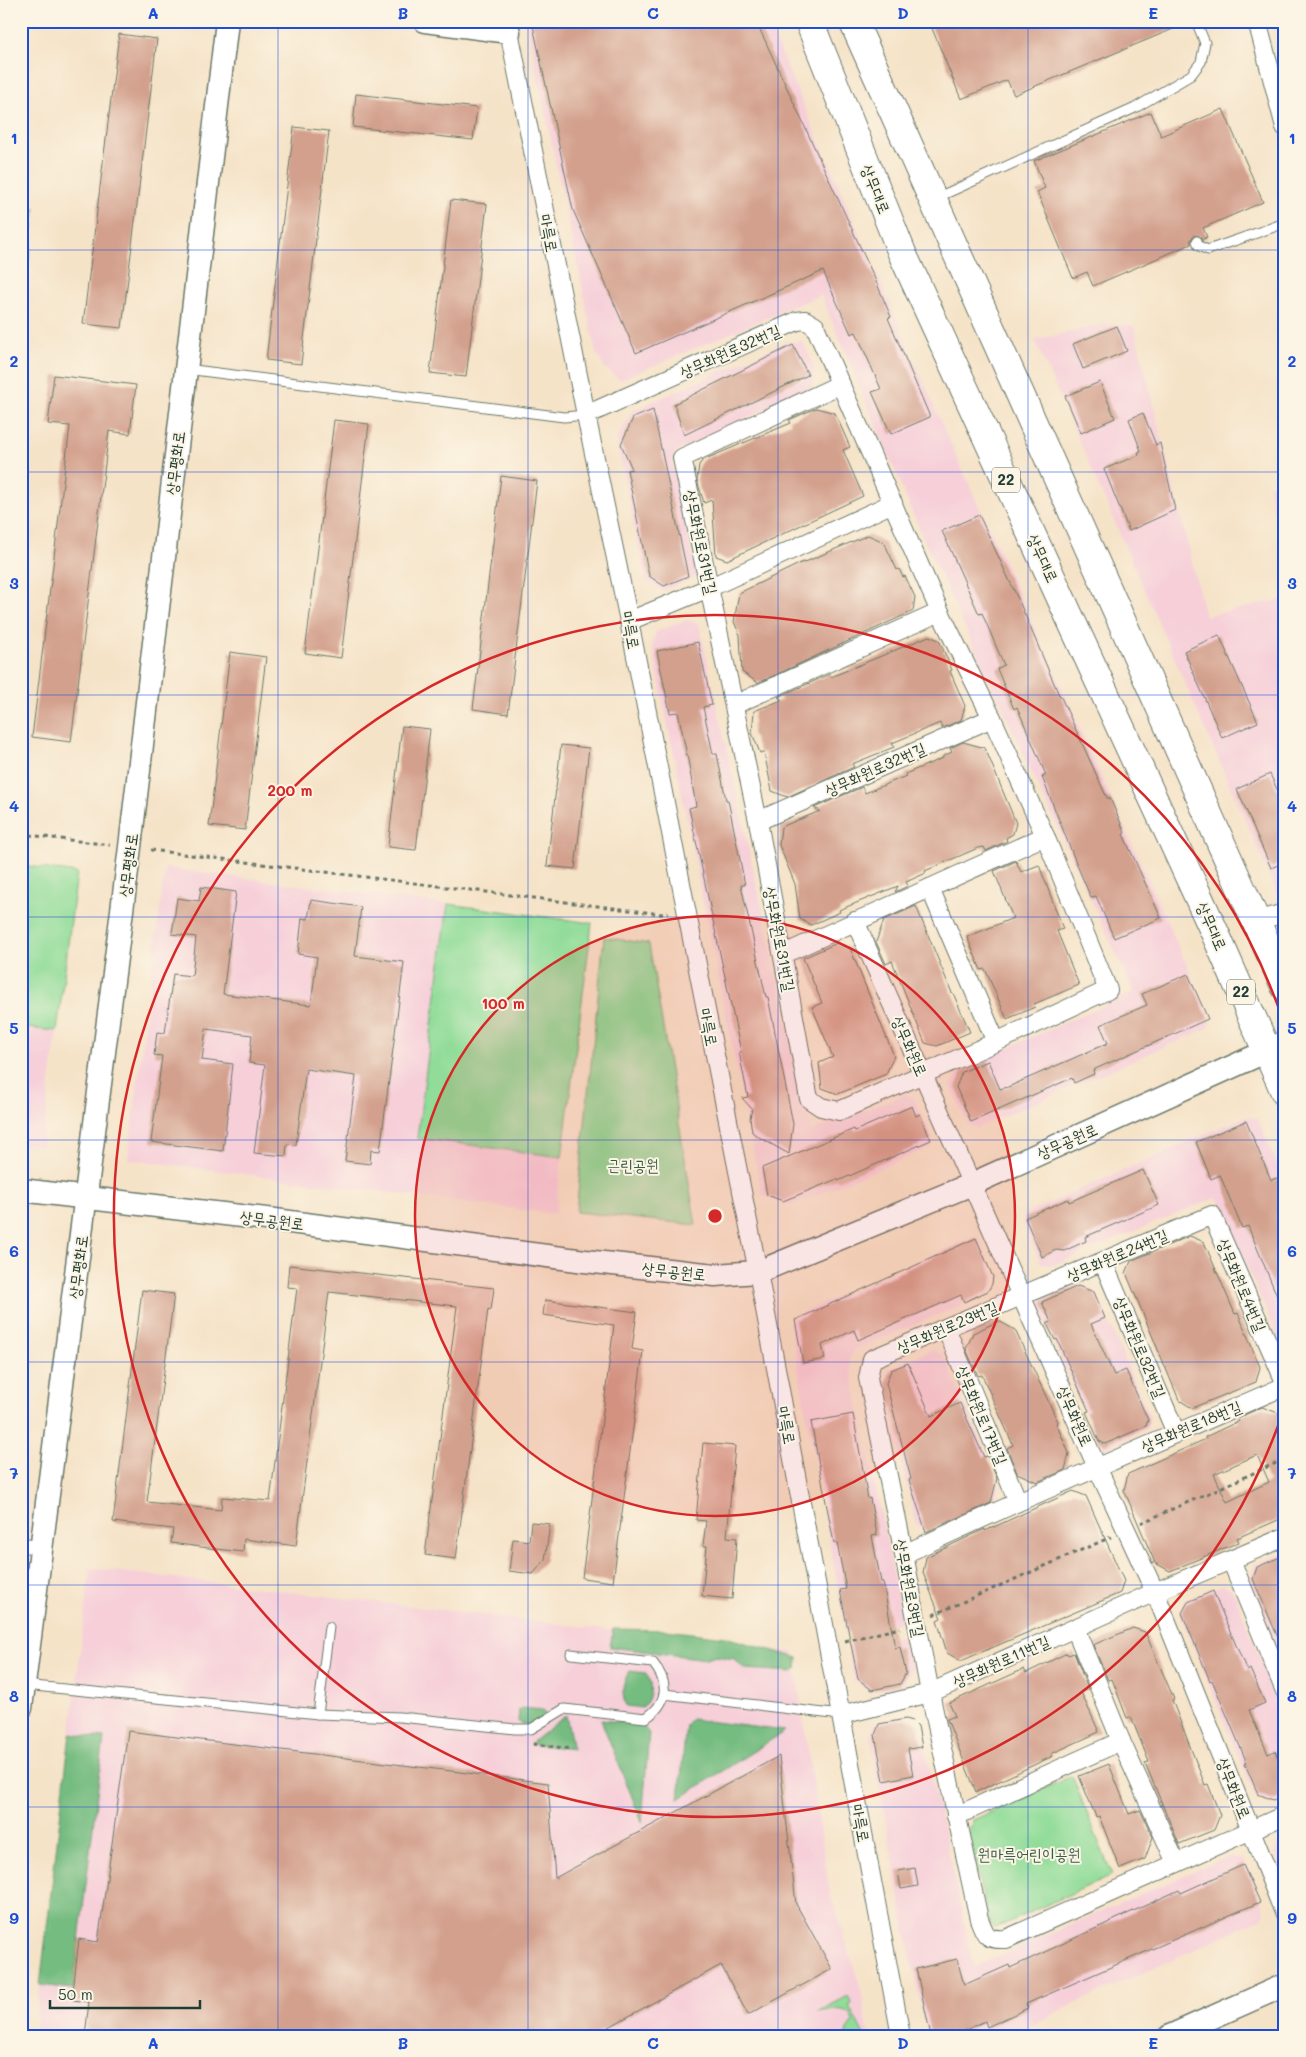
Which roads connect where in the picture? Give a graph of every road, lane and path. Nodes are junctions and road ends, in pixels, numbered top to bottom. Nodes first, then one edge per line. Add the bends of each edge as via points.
1 (227, 21) edge
2 (425, 21) edge
3 (809, 21) edge
4 (853, 21) edge
5 (1196, 21) edge
6 (1257, 21) edge
7 (508, 27) edge
8 (1285, 127) edge
9 (933, 199) junction
10 (1285, 223) edge
11 (1197, 241) dead end
12 (186, 369) junction
13 (841, 384) junction
14 (586, 415) junction
15 (893, 503) junction
16 (711, 587) junction
17 (940, 612) junction
18 (630, 621) junction
19 (734, 705) junction
20 (992, 718) junction
21 (758, 820) junction
22 (21, 834) edge
23 (1044, 836) junction
24 (130, 847) junction
25 (930, 888) junction
26 (685, 908) junction
27 (1285, 913) edge
28 (855, 921) junction
29 (1255, 921) junction
30 (784, 954) junction
31 (1285, 986) edge
32 (1108, 990) joint
33 (996, 1042) junction
34 (1276, 1048) edge
35 (922, 1074) junction
36 (1285, 1092) edge
37 (972, 1184) junction
38 (21, 1190) edge
39 (86, 1198) junction
40 (1212, 1214) joint
41 (1103, 1262) junction
42 (758, 1272) junction
43 (1021, 1295) junction
44 (946, 1328) junction
45 (872, 1360) joint
46 (1285, 1384) edge
47 (1176, 1432) junction
48 (1285, 1459) edge
49 (1097, 1467) junction
50 (1018, 1502) junction
51 (1126, 1530) junction
52 (1285, 1537) edge
53 (32, 1546) edge
54 (904, 1554) junction
55 (1231, 1560) junction
56 (1155, 1592) junction
57 (917, 1622) junction
58 (329, 1627) dead end
59 (1075, 1628) junction
60 (844, 1641) dead end
61 (571, 1654) dead end
62 (24, 1685) junction
63 (1285, 1690) edge
64 (930, 1693) junction
65 (664, 1694) junction
66 (21, 1708) edge
67 (318, 1714) junction
68 (841, 1715) junction
69 (1121, 1742) junction
70 (1285, 1815) edge
71 (956, 1816) junction
72 (1251, 1830) junction
73 (1176, 1863) junction
74 (1285, 1915) edge
75 (1285, 1985) edge
76 (901, 2036) edge
77 (1170, 2036) edge

1 - 12 street, 상무평화로
2 - 7 street
3 - 34 main road, 상무대로 / 22 via 902,253 1216,933
4 - 9 main road
5 - 9 lane via 1205,43 1201,62 1191,75 1137,112
6 - 8 street
7 - 14 street, 마륵로
9 - 29 main road
10 - 11 lane via 1208,250 1199,246
12 - 14 lane via 564,416
12 - 24 street, 상무평화로
13 - 14 street, 상무화원로32번길 via 815,326 805,320
13 - 15 street, 상무화원로32번길
13 - 16 street, 상무화원로31번길 via 682,458
14 - 18 street, 마륵로
15 - 16 street
15 - 17 street, 상무화원로32번길
16 - 18 street
16 - 19 street, 상무화원로31번길
17 - 19 street
17 - 20 street, 상무화원로32번길
18 - 26 street, 마륵로
19 - 21 street, 상무화원로31번길
20 - 21 street, 상무화원로32번길
20 - 23 street, 상무화원로32번길
21 - 30 street, 상무화원로31번길
22 - 24 path
23 - 25 street
23 - 32 street, 상무화원로32번길
24 - 26 path via 661,914
24 - 39 street, 상무평화로
25 - 28 street
25 - 33 street
26 - 42 street, 마륵로
27 - 29 street
28 - 30 street
28 - 35 street, 상무화원로
29 - 31 main road
30 - 35 street, 상무화원로31번길 via 810,1099 821,1107 838,1111
32 - 33 street, 상무화원로31번길
33 - 35 street, 상무화원로31번길
34 - 36 main road, 상무대로 / 22
34 - 37 street, 상무공원로
35 - 37 street, 상무화원로
37 - 42 street, 상무공원로
37 - 43 street, 상무화원로
38 - 39 street, 상무공원로
39 - 42 street, 상무공원로 via 585,1261 715,1275
39 - 53 street, 상무평화로
40 - 41 street, 상무화원로24번길
40 - 46 street, 상무화원로4번길
41 - 43 street, 상무화원로24번길
41 - 47 street, 상무화원로32번길
42 - 68 street, 마륵로
43 - 44 street, 상무화원로23번길
43 - 49 street, 상무화원로
44 - 45 street, 상무화원로23번길
44 - 50 street, 상무화원로17번길
45 - 54 street, 상무화원로3번길 via 868,1378
46 - 47 street, 상무화원로18번길
47 - 49 street, 상무화원로18번길
48 - 51 path
49 - 50 street
49 - 51 street, 상무화원로
50 - 54 street
51 - 56 street, 상무화원로
51 - 57 path
52 - 55 street, 상무화원로11번길
53 - 62 street, 상무평화로
54 - 57 street, 상무화원로3번길
55 - 56 street, 상무화원로11번길
55 - 63 street
56 - 59 street, 상무화원로11번길
56 - 72 street, 상무화원로
57 - 60 path
57 - 64 street, 상무화원로3번길
58 - 67 lane
59 - 64 street, 상무화원로11번길
59 - 69 street
61 - 65 lane via 653,1663 664,1683
62 - 66 street, 상무평화로
62 - 67 lane
64 - 68 street, 상무화원로11번길
64 - 71 street, 상무화원로3번길
65 - 67 lane via 655,1712 646,1718 564,1709 531,1729 400,1717
65 - 68 lane
68 - 76 street, 마륵로
69 - 71 street
69 - 73 street
70 - 72 street
71 - 73 street, 상무화원로3번길 via 979,1919 986,1935 993,1940 1006,1939
72 - 73 street, 상무화원로3번길
72 - 74 street, 상무화원로
75 - 77 street

